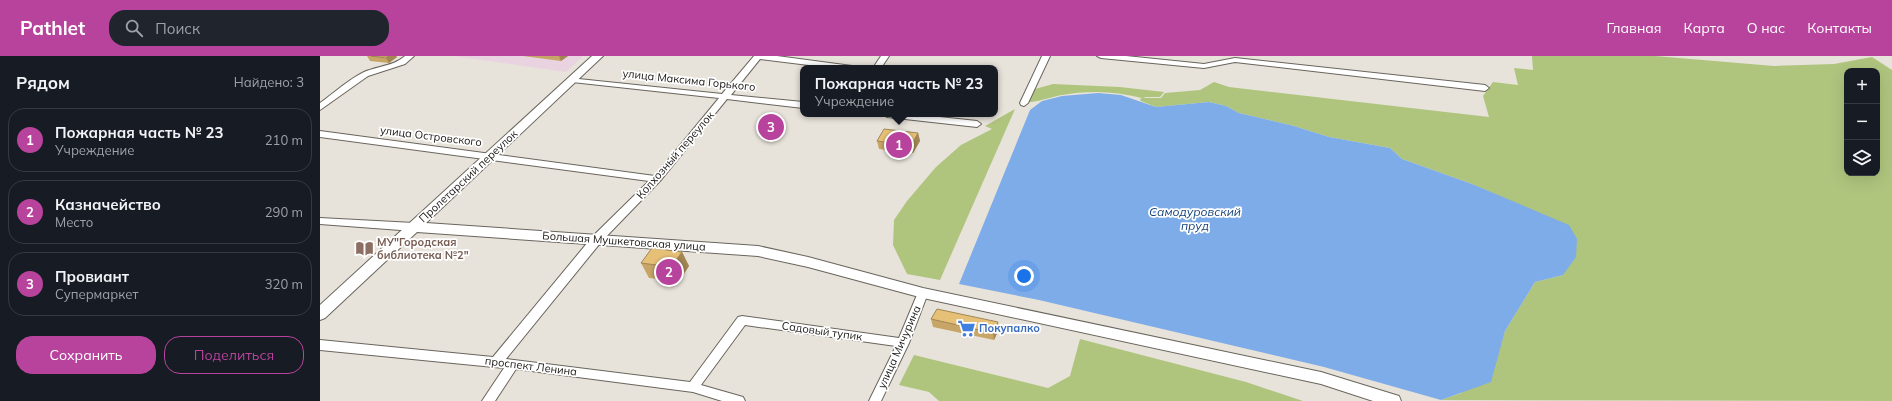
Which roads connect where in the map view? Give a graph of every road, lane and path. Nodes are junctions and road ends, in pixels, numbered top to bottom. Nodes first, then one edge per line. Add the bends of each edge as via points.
1 (410, 56) edge
2 (598, 56) edge
3 (758, 56) edge
4 (885, 56) edge
5 (1046, 56) edge
6 (1101, 56) edge
7 (1219, 59) edge
8 (828, 65) edge
9 (879, 65) edge
10 (572, 80) junction
11 (1485, 88) dead end
12 (726, 96) junction
13 (1024, 103) dead end
14 (800, 104) edge
15 (320, 107) edge
16 (914, 117) edge
17 (977, 124) dead end
18 (320, 134) edge
19 (489, 156) junction
20 (657, 179) junction
21 (320, 221) edge
22 (414, 227) junction
23 (597, 239) junction
24 (923, 293) junction
25 (320, 314) edge
26 (903, 343) junction
27 (320, 345) edge
28 (496, 362) junction
29 (513, 364) junction
30 (693, 387) junction
31 (488, 401) edge
32 (739, 401) edge
33 (875, 401) edge
34 (1393, 401) edge

1 - 15 street via 392,66 370,72
2 - 10 main road, Пролетарский переулок
3 - 8 street
3 - 12 street, Колхозный переулок
4 - 9 street
5 - 13 street
6 - 7 street via 1204,66
7 - 11 street
10 - 12 street, улица Максима Горького
10 - 19 main road, Пролетарский переулок
12 - 14 street, улица Максима Горького
12 - 20 street, Колхозный переулок
16 - 17 street
18 - 19 street, улица Островского
19 - 20 street, улица Островского
19 - 22 main road, Пролетарский переулок
20 - 23 street, Колхозный переулок
21 - 22 street, Большая Мушкетовская улица
22 - 23 main road, Большая Мушкетовская улица
22 - 25 main road, Пролетарский переулок
23 - 24 main road, Большая Мушкетовская улица via 758,251
23 - 28 street, Колхозный переулок
24 - 26 street, улица Мичурина
24 - 34 main road, Большая Мушкетовская улица via 1270,366 1321,378
26 - 30 street, Садовый тупик via 742,320
26 - 33 street, улица Мичурина
27 - 28 street, проспект Ленина
28 - 29 street, проспект Ленина
29 - 30 street, проспект Ленина
29 - 31 street
30 - 32 street, проспект Ленина

